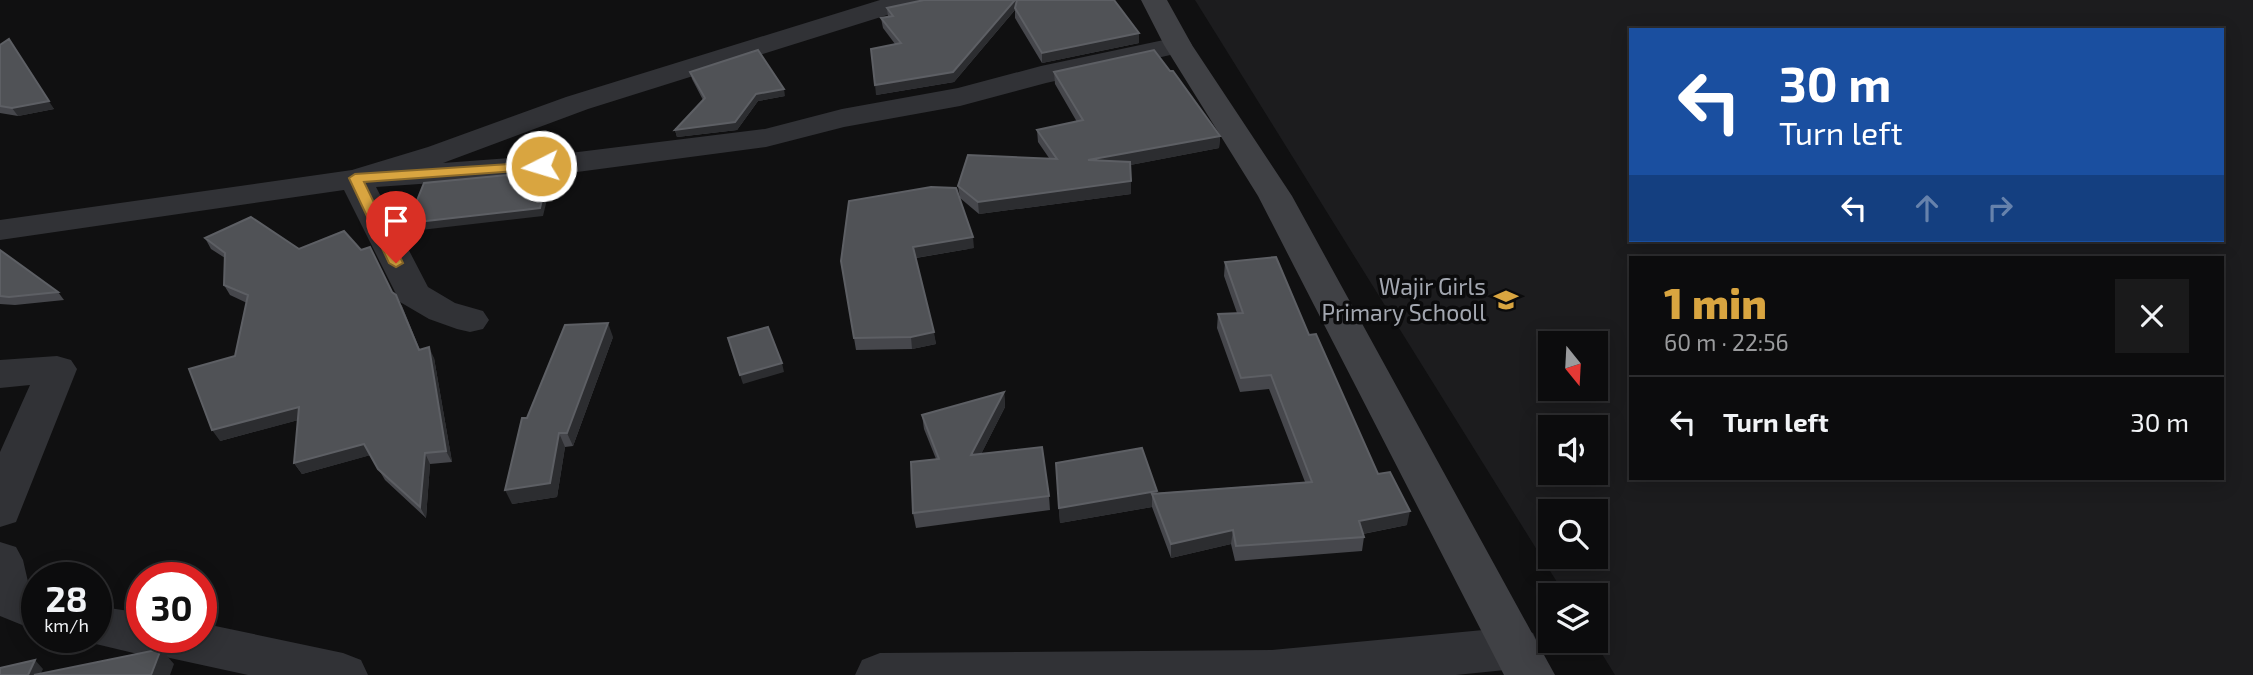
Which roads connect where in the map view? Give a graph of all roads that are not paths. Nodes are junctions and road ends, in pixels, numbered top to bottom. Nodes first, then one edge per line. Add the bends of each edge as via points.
1 (907, 0) edge
2 (1154, 0) edge
3 (1178, 45) junction
4 (355, 178) junction
5 (0, 230) edge
6 (470, 320) dead end
7 (0, 373) edge
8 (0, 510) edge
9 (0, 559) edge
10 (21, 604) edge
11 (217, 647) edge
12 (1523, 662) edge
13 (343, 675) edge
14 (880, 675) edge

1 - 4 street
2 - 3 street
3 - 4 street via 766,138 562,164
3 - 12 street via 1275,197
4 - 5 street
4 - 6 street via 413,294
7 - 8 street via 57,369
9 - 10 street via 7,598
11 - 13 street
12 - 14 street via 1272,672

